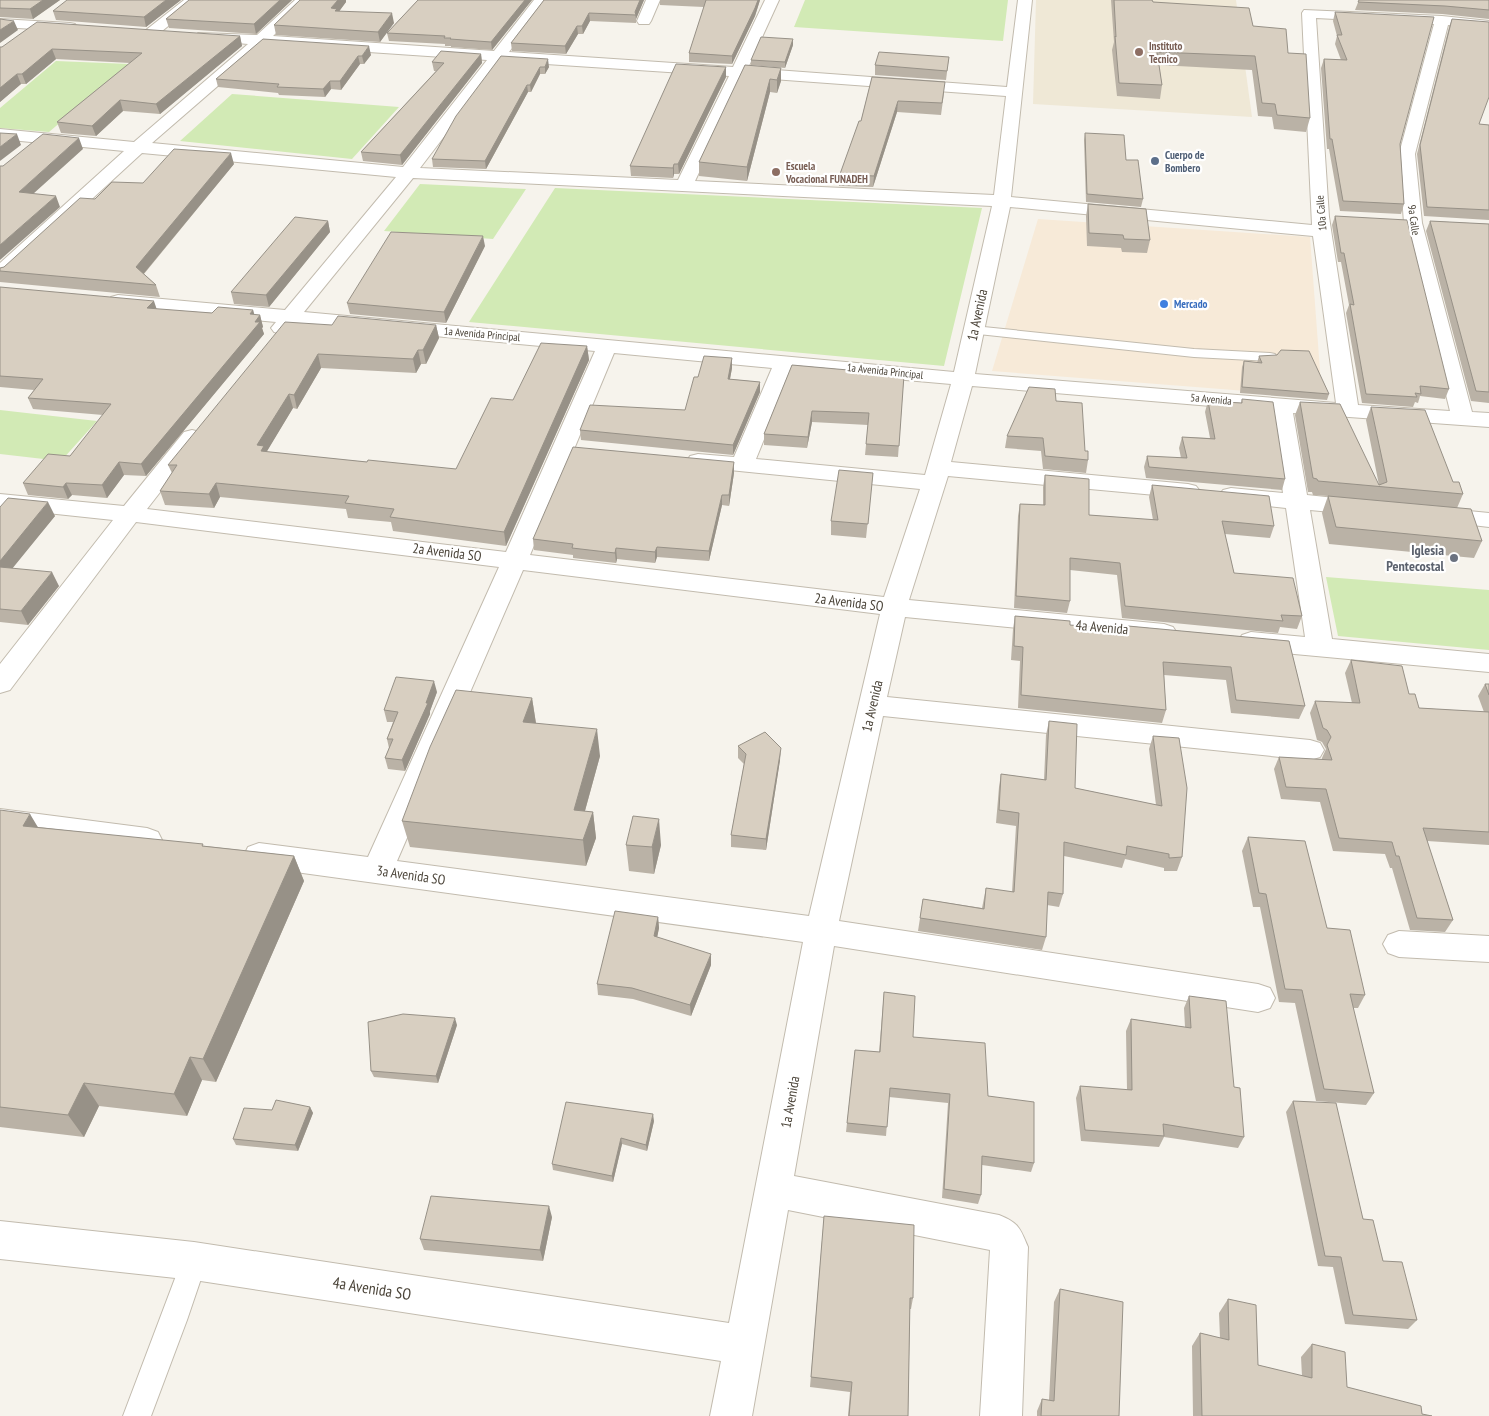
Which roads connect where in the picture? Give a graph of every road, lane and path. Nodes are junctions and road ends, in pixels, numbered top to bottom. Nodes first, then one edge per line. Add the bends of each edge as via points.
1 (193, 0) edge
2 (303, 0) edge
3 (540, 0) edge
4 (654, 0) edge
5 (772, 0) edge
6 (1026, 0) edge
7 (58, 10) edge
8 (1442, 20) junction
9 (644, 21) dead end
10 (0, 23) edge
11 (37, 25) junction
12 (1489, 25) edge
13 (84, 28) edge
14 (169, 34) edge
15 (187, 35) edge
16 (260, 40) junction
17 (16, 41) edge
18 (498, 58) junction
19 (738, 71) junction
20 (1015, 92) junction
21 (0, 134) edge
22 (44, 137) junction
23 (138, 147) junction
24 (22, 154) edge
25 (408, 173) junction
26 (685, 185) junction
27 (1002, 200) junction
28 (1339, 218) edge
29 (1395, 222) edge
30 (1413, 223) junction
31 (1321, 224) junction
32 (1432, 224) edge
33 (0, 273) edge
34 (96, 299) edge
35 (290, 317) junction
36 (974, 330) junction
37 (271, 340) edge
38 (607, 346) junction
39 (1270, 357) edge
40 (785, 362) junction
41 (963, 379) junction
42 (1281, 405) junction
43 (1348, 411) junction
44 (1463, 418) junction
45 (1489, 420) edge
46 (204, 423) edge
47 (673, 458) edge
48 (742, 465) junction
49 (936, 476) junction
50 (0, 501) edge
51 (1297, 502) junction
52 (1383, 510) edge
53 (1412, 512) edge
54 (130, 514) junction
55 (1489, 520) edge
56 (514, 560) junction
57 (894, 607) junction
58 (1191, 635) edge
59 (1231, 639) edge
60 (1320, 648) junction
61 (1489, 662) edge
62 (0, 683) edge
63 (872, 705) junction
64 (1310, 750) dead end
65 (0, 820) edge
66 (174, 843) edge
67 (232, 851) edge
68 (377, 871) junction
69 (821, 931) junction
70 (1399, 944) dead end
71 (1489, 949) edge
72 (1258, 998) dead end
73 (774, 1190) junction
74 (0, 1240) edge
75 (194, 1260) junction
76 (744, 1345) junction
77 (137, 1416) edge
78 (730, 1416) edge
79 (1001, 1416) edge

1 - 14 street via 146,32
2 - 16 street
3 - 18 street
4 - 9 street
5 - 19 street
6 - 20 street, 1a Avenida
7 - 11 street
8 - 12 street
8 - 30 street, 9a Calle via 1406,154
8 - 31 street, 10a Calle via 1309,12
10 - 11 street
11 - 13 street
11 - 17 street
15 - 16 street
16 - 18 street
16 - 23 street
18 - 19 street
18 - 25 street
19 - 20 street
19 - 26 street
20 - 27 street, 1a Avenida
21 - 22 street
22 - 23 street
22 - 24 street
23 - 25 street
23 - 33 street
25 - 26 street
25 - 35 street
26 - 27 street
27 - 31 street
27 - 36 street, 1a Avenida
28 - 31 street
29 - 30 street
30 - 32 street
30 - 44 street, 9a Calle
31 - 43 street, 10a Calle
34 - 35 street, 1a Avenida Principal
35 - 37 street
35 - 38 street, 1a Avenida Principal
36 - 39 lane via 1194,353
36 - 41 street, 1a Avenida
38 - 40 street, 1a Avenida Principal
38 - 56 street via 574,448
40 - 41 street, 1a Avenida Principal
40 - 48 street
41 - 42 street, 5a Avenida
41 - 49 street, 1a Avenida
42 - 43 street, 5a Avenida
42 - 51 street
43 - 44 street, 5a Avenida
44 - 45 street, 5a Avenida
46 - 54 street
47 - 48 street
48 - 49 street
49 - 51 street
49 - 57 street, 1a Avenida
50 - 54 street, 2a Avenida SO
51 - 52 street
51 - 60 street
53 - 55 street
54 - 56 street, 2a Avenida SO
54 - 62 street
56 - 57 street, 2a Avenida SO
56 - 68 street
57 - 58 street, 4a Avenida
57 - 63 street, 1a Avenida
59 - 60 street
60 - 61 street
63 - 64 street
63 - 69 street, 1a Avenida
65 - 66 street
67 - 68 street, 3a Avenida SO
68 - 69 street, 3a Avenida SO
69 - 72 street, 3a Avenida SO
69 - 73 street, 1a Avenida
70 - 71 street
73 - 76 street, 1a Avenida
73 - 79 street via 999,1233 1006,1239 1009,1247
74 - 75 street, 4a Avenida SO
75 - 76 street, 4a Avenida SO
75 - 77 lane
76 - 78 street, 1a Avenida

